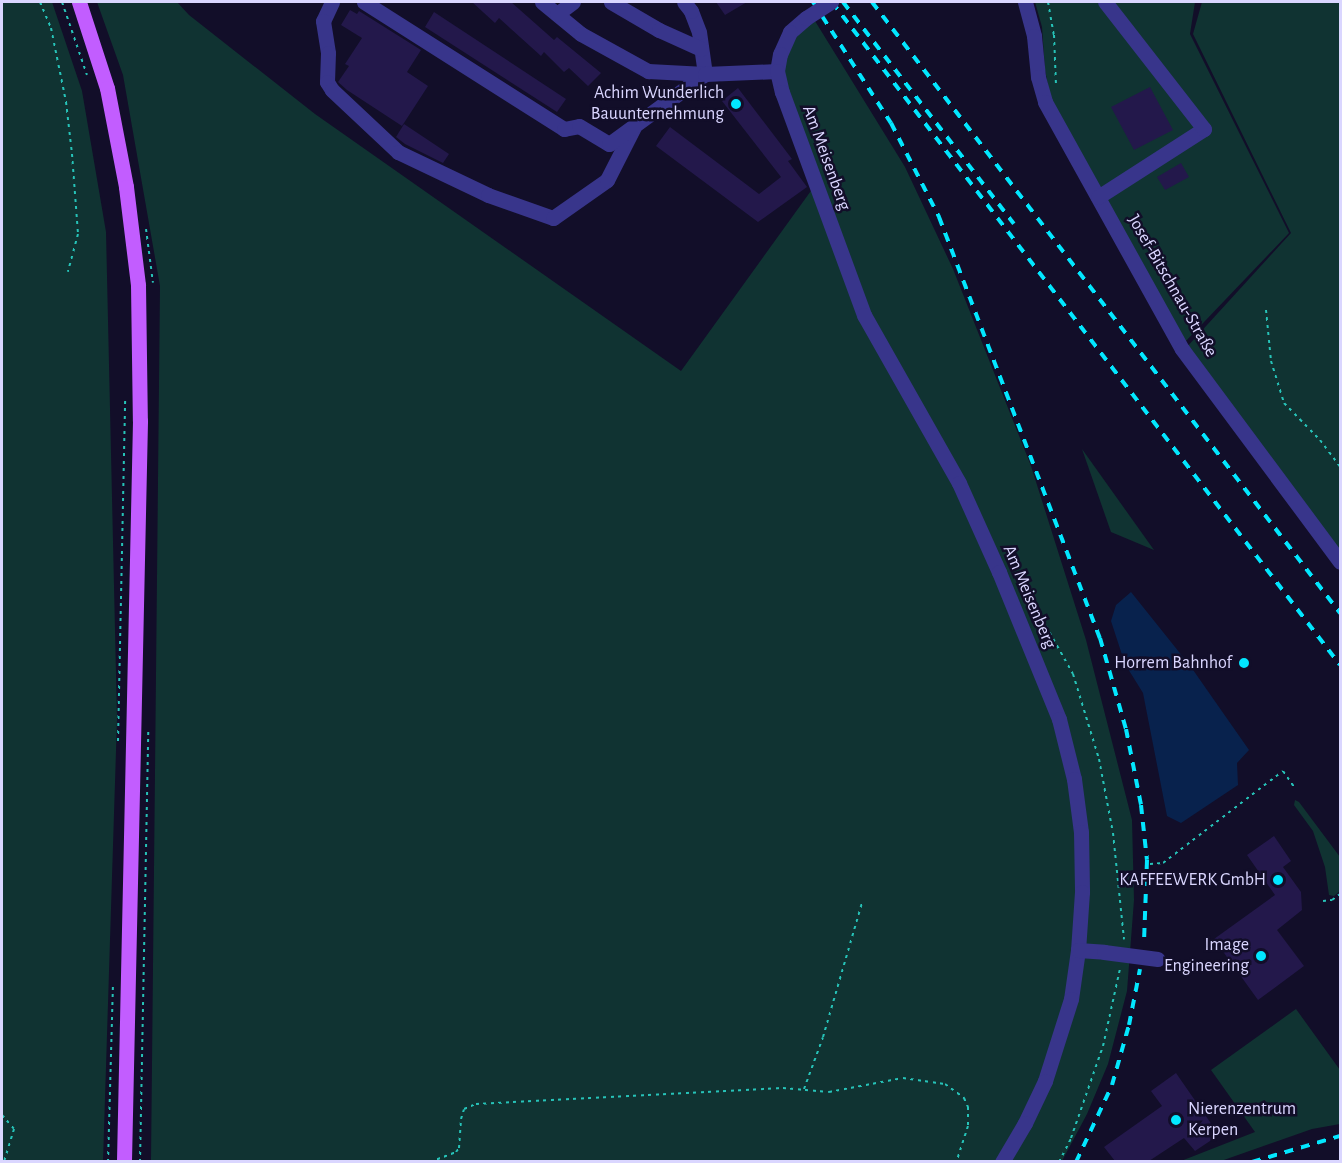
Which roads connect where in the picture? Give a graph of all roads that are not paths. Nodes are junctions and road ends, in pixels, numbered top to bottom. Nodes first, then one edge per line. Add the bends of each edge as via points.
1 (79, 2) edge
2 (332, 2) edge
3 (364, 2) edge
4 (542, 2) edge
5 (573, 2) edge
6 (611, 2) edge
7 (684, 2) edge
8 (831, 2) edge
9 (1025, 2) edge
10 (1105, 2) edge
11 (557, 14) junction
12 (701, 49) junction
13 (777, 71) junction
14 (705, 74) junction
15 (634, 127) junction
16 (1098, 197) junction
17 (1341, 562) edge
18 (1078, 950) junction
19 (1158, 959) dead end
20 (124, 1161) edge
21 (1002, 1161) edge

1 - 20 main road via 107,88 126,187 138,285 140,421
2 - 15 street via 322,21 328,53 327,82 332,90 398,152 488,195 553,218 608,180
3 - 15 street via 564,129 579,126 609,144
4 - 11 street
5 - 11 street
6 - 12 street
7 - 12 street via 699,32
8 - 13 street, bridge via 790,32
9 - 16 street, Josef-Bitschnau-Straße via 1048,108
10 - 16 street via 1204,129
11 - 14 street via 581,34 648,71
12 - 14 street
13 - 14 street
13 - 18 street, Am Meisenberg via 864,315 959,483 1059,719 1074,779 1081,832
14 - 15 street
16 - 17 street, Josef-Bitschnau-Straße via 1182,350
18 - 19 street, bridge
18 - 21 street, Am Meisenberg via 1071,999 1045,1081

